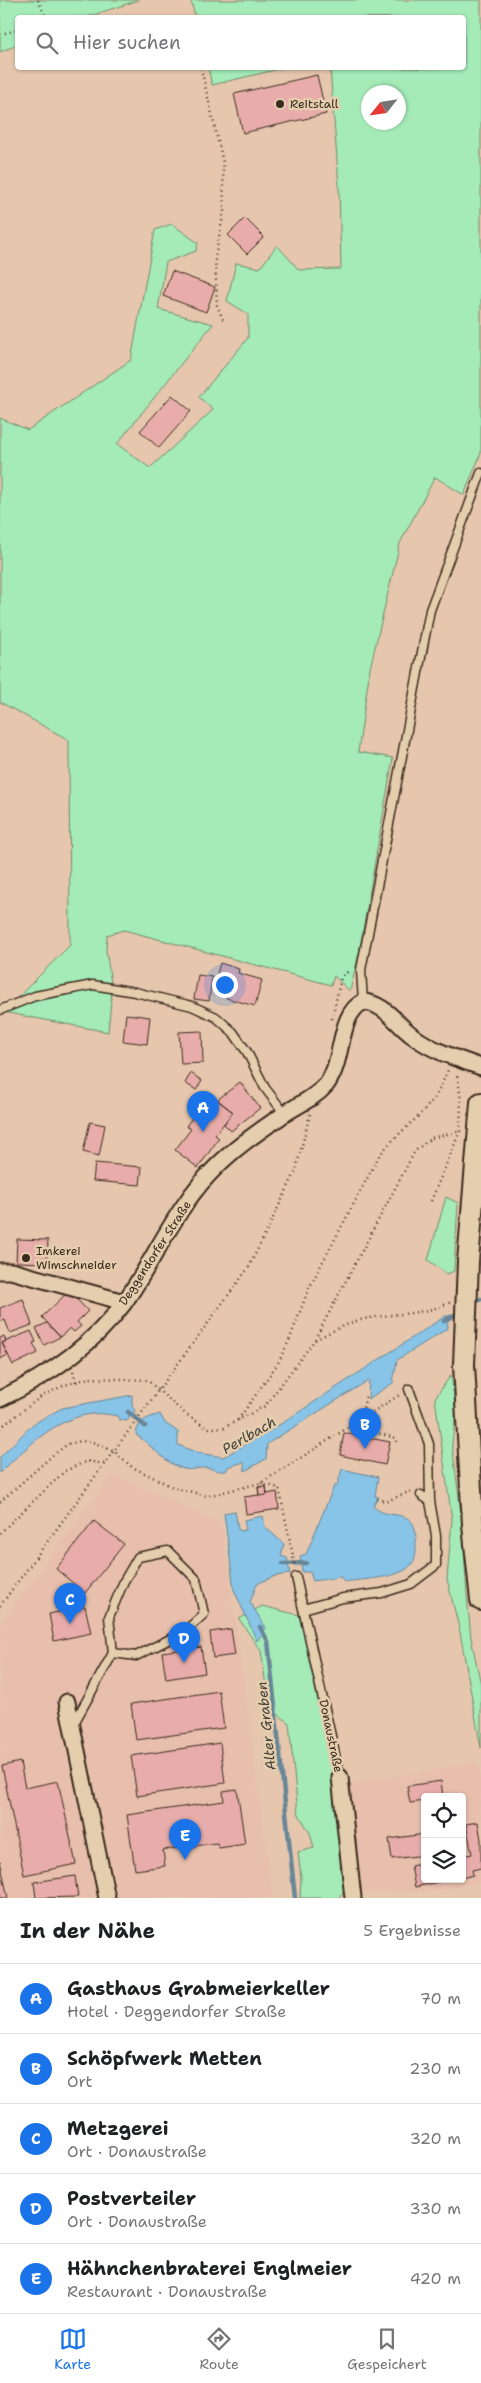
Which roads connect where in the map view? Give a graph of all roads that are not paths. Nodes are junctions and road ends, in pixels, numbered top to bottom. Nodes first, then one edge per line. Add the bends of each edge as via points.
1 (481, 473) edge
2 (363, 1002) junction
3 (0, 1010) edge
4 (481, 1067) edge
5 (481, 1103) edge
6 (285, 1114) junction
7 (0, 1272) edge
8 (124, 1302) junction
9 (409, 1389) road end
10 (0, 1399) edge
11 (421, 1496) dead end
12 (430, 1501) junction
13 (296, 1576) dead end
14 (481, 1600) edge
15 (303, 1609) junction
16 (113, 1653) junction
17 (67, 1702) dead end
18 (72, 1727) junction
19 (340, 1777) joint
20 (107, 1898) edge
21 (353, 1898) edge

1 - 2 lane via 430,610 361,970
2 - 4 street via 380,1006 413,1036
2 - 6 street, Deggendorfer Straße via 352,1008 332,1077 315,1095
3 - 6 lane via 35,996 93,985 192,1006 216,1017 233,1032 265,1088
5 - 14 main road, bridge via 468,1262 464,1364
6 - 8 street, Deggendorfer Straße via 217,1166 184,1204
7 - 8 street via 11,1271
8 - 10 street, Deggendorfer Straße via 104,1327 71,1358
9 - 12 lane via 429,1444
11 - 12 lane
12 - 15 lane via 436,1536 436,1565 411,1584
13 - 15 lane, Donaustraße
15 - 19 lane, Donaustraße
16 - 16 lane via 109,1617 124,1582 138,1557 168,1551 196,1579 204,1614 184,1632 136,1656
16 - 18 lane
17 - 18 street
18 - 20 street
19 - 21 street, Donaustraße

